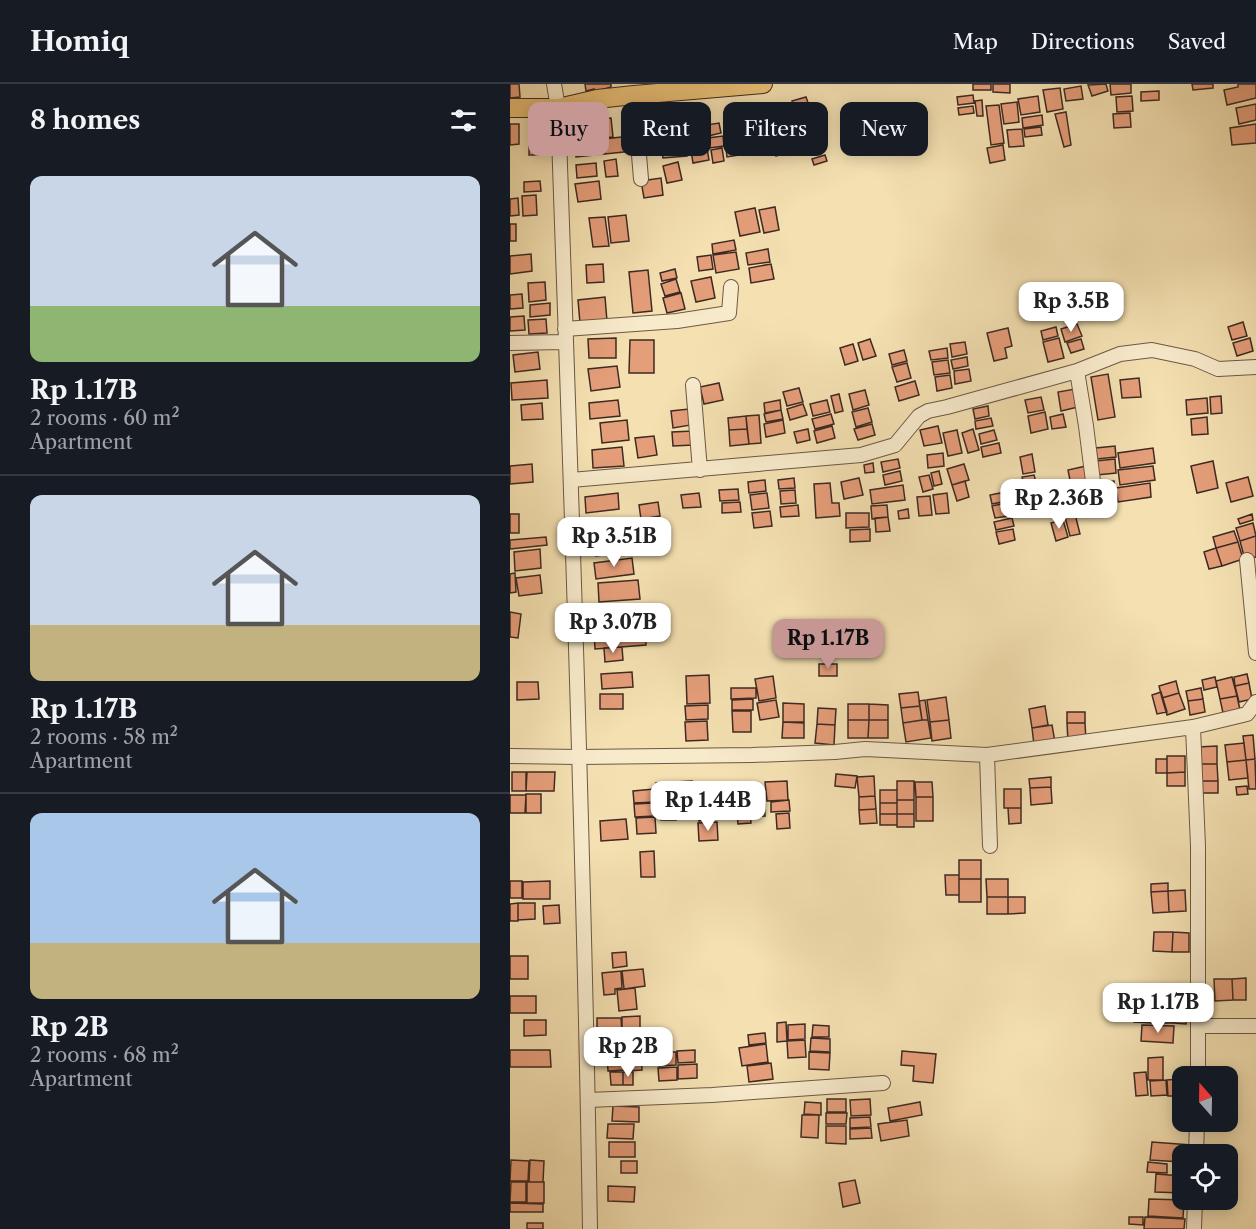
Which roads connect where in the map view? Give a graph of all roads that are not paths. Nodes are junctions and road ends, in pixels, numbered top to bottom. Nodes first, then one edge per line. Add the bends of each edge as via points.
1 (554, 84) edge
2 (763, 84) edge
3 (634, 94) junction
4 (557, 102) edge
5 (584, 102) edge
6 (510, 108) edge
7 (528, 108) edge
8 (559, 156) edge
9 (641, 180) dead end
10 (731, 287) dead end
11 (565, 335) junction
12 (510, 343) edge
13 (1256, 368) edge
14 (1077, 371) junction
15 (693, 385) dead end
16 (700, 470) junction
17 (571, 480) junction
18 (1096, 505) dead end
19 (1248, 560) dead end
20 (1256, 653) edge
21 (1256, 702) edge
22 (1193, 728) junction
23 (987, 755) junction
24 (510, 756) edge
25 (579, 758) junction
26 (990, 846) dead end
27 (1199, 1026) junction
28 (1256, 1026) edge
29 (1198, 1066) edge
30 (884, 1083) dead end
31 (588, 1100) junction
32 (1195, 1210) edge
33 (590, 1229) edge
34 (1194, 1229) edge

1 - 4 street
2 - 3 main road
3 - 5 main road
3 - 9 street
6 - 7 main road
8 - 11 street
10 - 11 street via 729,313
11 - 12 street
11 - 17 street
13 - 14 street via 1218,369 1195,359 1152,350 1120,354
14 - 16 street via 928,411 895,445 861,455
14 - 18 street
15 - 16 street
16 - 17 street
17 - 25 street
19 - 20 street
21 - 22 street via 1247,714
22 - 23 street
22 - 27 street
23 - 25 street via 865,749 835,753
23 - 26 street
24 - 25 street
25 - 31 street
27 - 28 street
27 - 29 street
30 - 31 street
31 - 33 street
32 - 34 street

